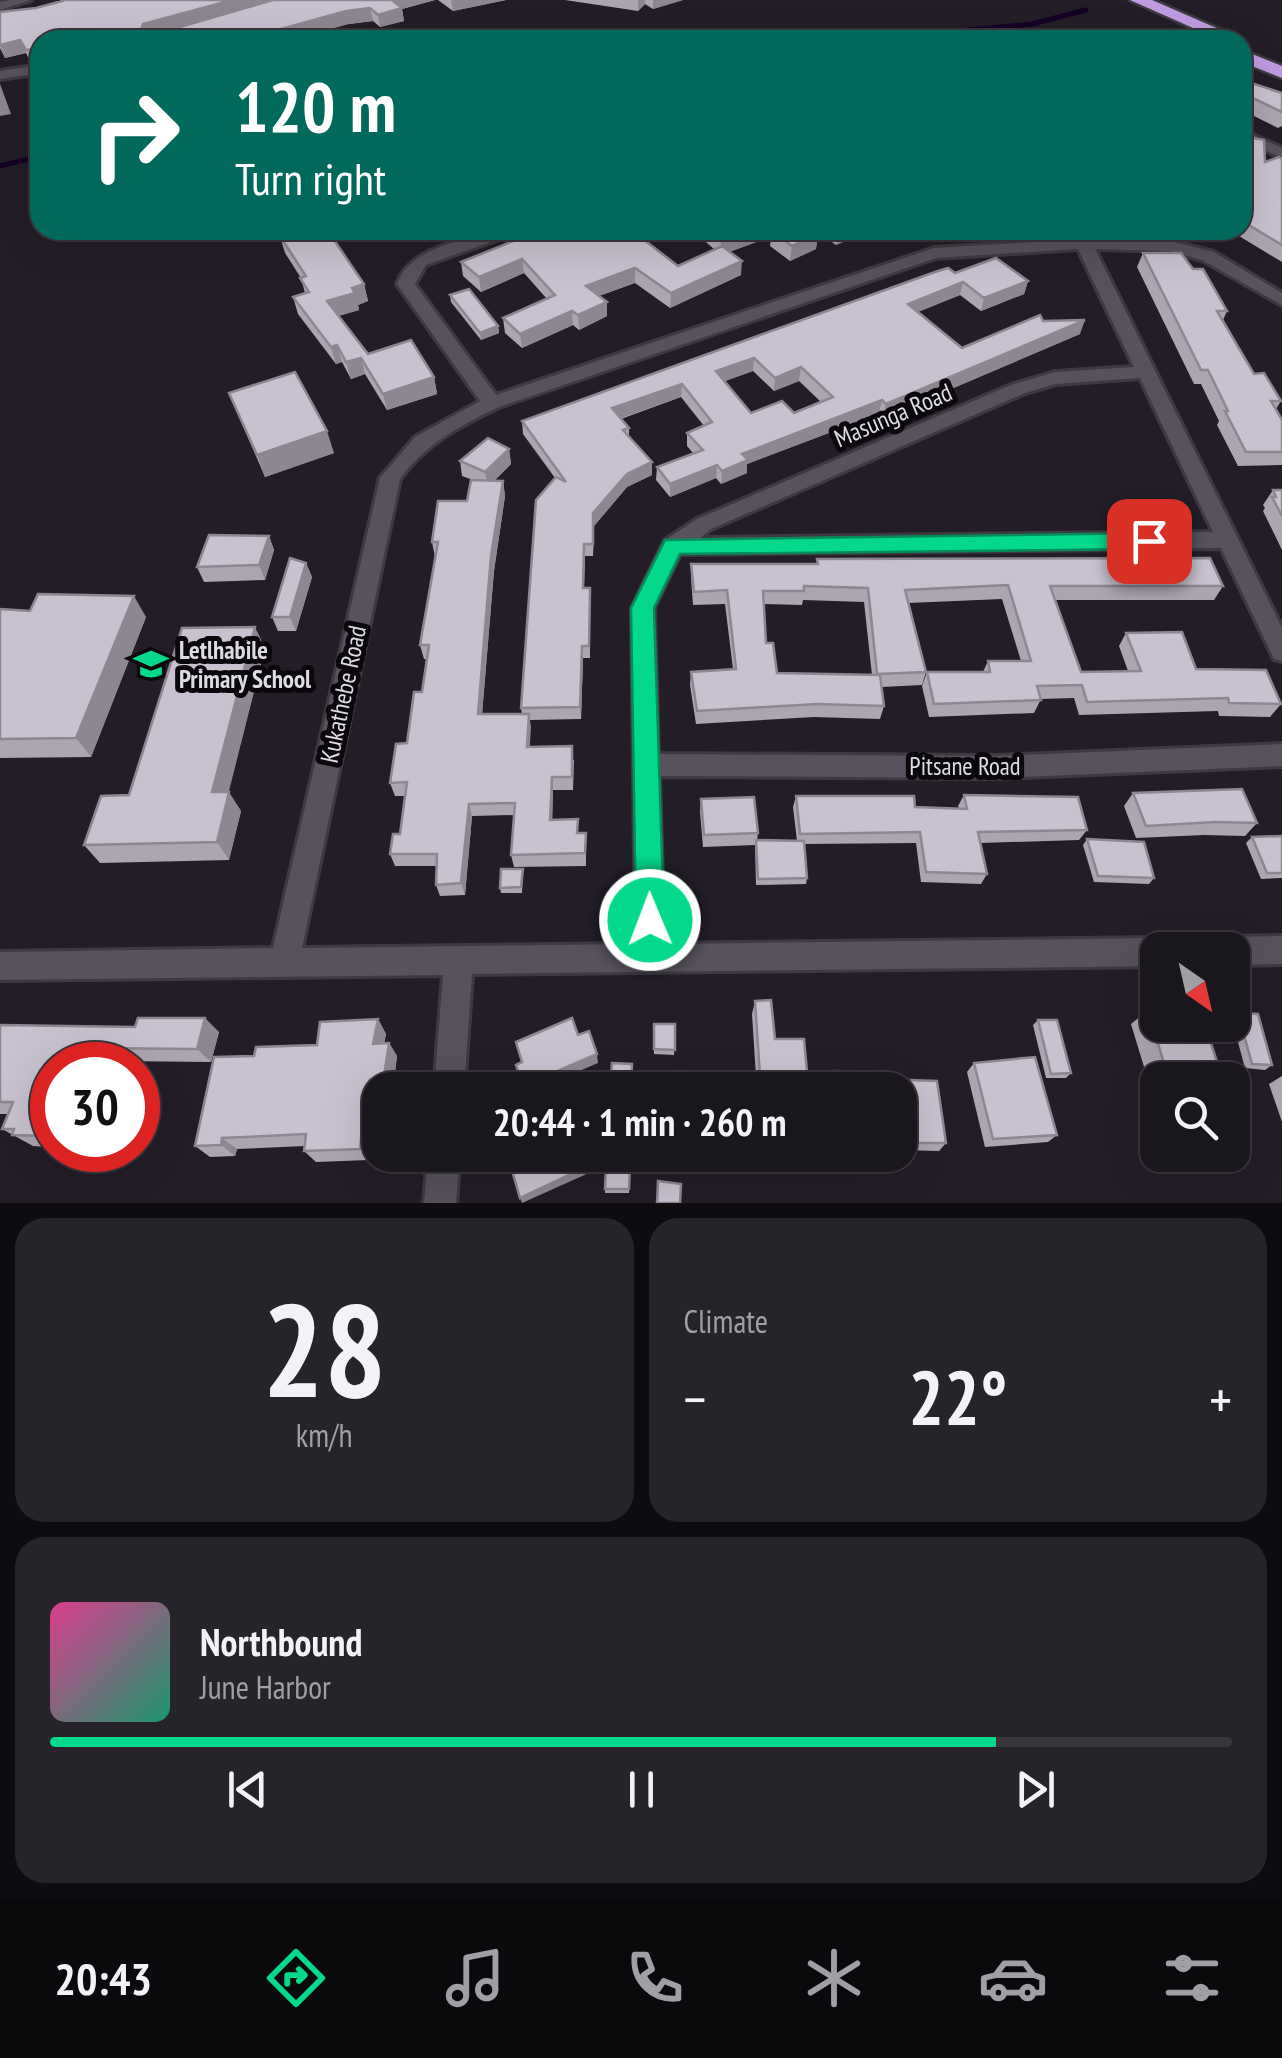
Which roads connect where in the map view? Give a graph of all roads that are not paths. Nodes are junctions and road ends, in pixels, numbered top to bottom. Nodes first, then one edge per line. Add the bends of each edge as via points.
1 (26, 0) edge
2 (1132, 3) edge
3 (0, 6) edge
4 (1187, 30) edge
5 (1207, 30) edge
6 (1252, 47) edge
7 (1252, 60) edge
8 (1282, 60) edge
9 (30, 70) edge
10 (1282, 72) edge
11 (0, 75) edge
12 (1252, 139) edge
13 (1282, 154) edge
14 (484, 240) edge
15 (1084, 244) junction
16 (1282, 300) edge
17 (1146, 372) junction
18 (492, 403) junction
19 (1228, 540) junction
20 (673, 546) junction
21 (1282, 652) edge
22 (1282, 755) edge
23 (648, 765) junction
24 (1282, 950) edge
25 (1250, 951) edge
26 (1140, 952) edge
27 (650, 959) junction
28 (285, 961) junction
29 (459, 961) junction
30 (0, 966) edge
31 (450, 1072) edge
32 (443, 1172) edge
33 (440, 1203) edge

1 - 3 street
2 - 4 highway
2 - 5 highway
6 - 8 highway
7 - 10 highway
9 - 11 street
12 - 13 street
14 - 18 street via 420,260 406,284
15 - 16 street, Kukathebe Road via 1170,246 1208,256
15 - 17 street
15 - 18 street, Kukathebe Road via 960,250 906,260
17 - 19 street
17 - 20 street, Masunga Road via 1055,378 1018,388 704,524
18 - 28 street, Kukathebe Road via 442,426 390,478
19 - 20 street
19 - 21 street
20 - 23 street via 643,608
22 - 23 street, Pitsane Road via 996,766
23 - 27 street
24 - 25 street
26 - 27 street
27 - 29 street
28 - 29 street
28 - 30 street
29 - 31 street
32 - 33 street

